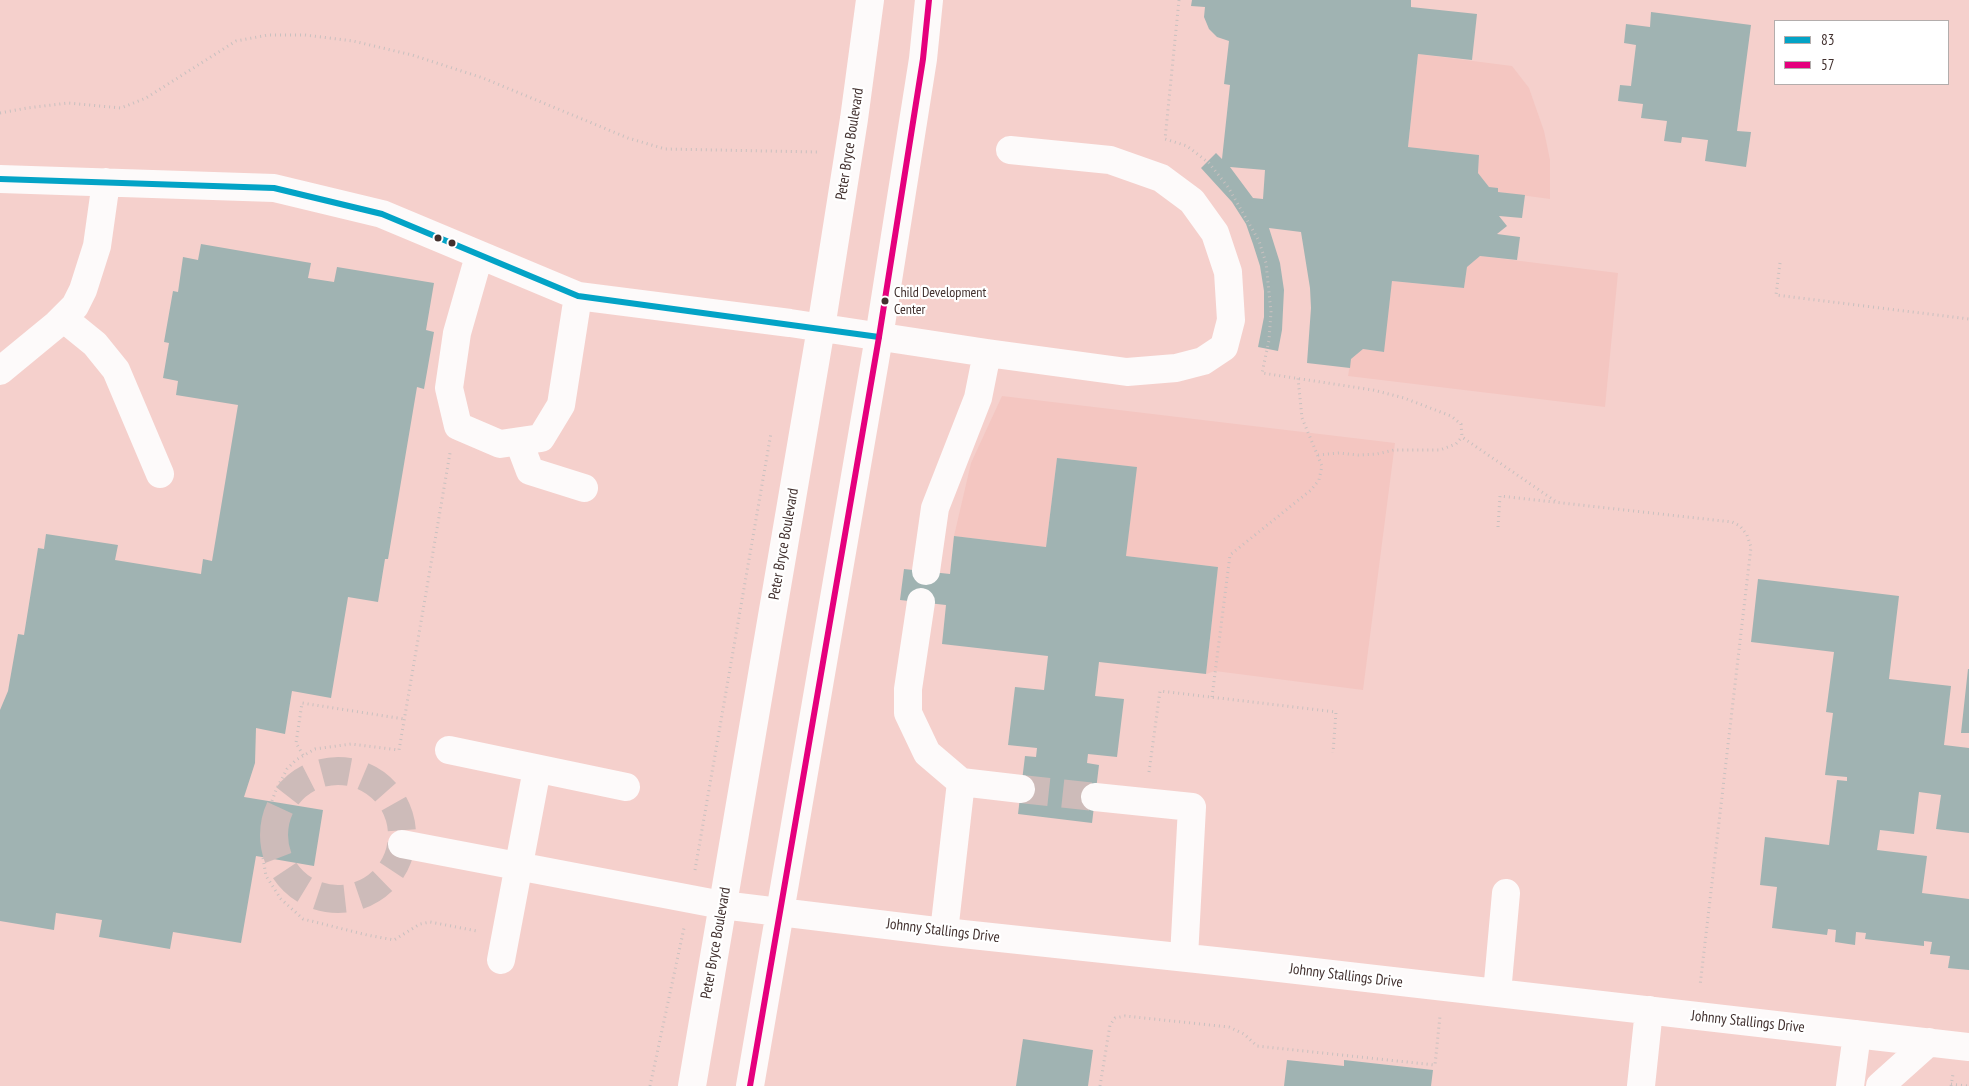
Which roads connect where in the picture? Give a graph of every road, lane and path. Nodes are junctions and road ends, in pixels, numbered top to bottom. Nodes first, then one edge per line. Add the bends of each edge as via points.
1 (870, 0) edge
2 (929, 0) edge
3 (1179, 0) edge
4 (0, 113) edge
5 (820, 143) dead end
6 (1010, 150) dead end
7 (0, 179) edge
8 (106, 182) junction
9 (479, 256) junction
10 (1780, 263) dead end
11 (578, 296) junction
12 (63, 318) junction
13 (1969, 318) edge
14 (821, 328) junction
15 (879, 336) junction
16 (987, 353) junction
17 (0, 371) edge
18 (1298, 378) junction
19 (771, 428) dead end
20 (1462, 437) junction
21 (519, 442) junction
22 (450, 448) dead end
23 (1318, 455) junction
24 (160, 474) dead end
25 (584, 488) dead end
26 (1558, 503) junction
27 (1498, 527) dead end
28 (926, 571) dead end
29 (921, 602) dead end
30 (1212, 697) junction
31 (404, 719) junction
32 (449, 750) dead end
33 (1333, 753) dead end
34 (303, 755) junction
35 (537, 769) junction
36 (1148, 778) dead end
37 (961, 782) junction
38 (626, 788) dead end
39 (1021, 788) tunnel mouth
40 (1095, 797) tunnel mouth
41 (272, 801) dead end
42 (402, 844) dead end
43 (264, 858) dead end
44 (520, 867) junction
45 (1506, 893) dead end
46 (690, 900) junction
47 (722, 904) junction
48 (779, 912) junction
49 (944, 932) junction
50 (504, 948) joint
51 (1184, 958) junction
52 (1452, 988) junction
53 (1700, 989) dead end
54 (1497, 993) junction
55 (1649, 1010) junction
56 (1857, 1034) junction
57 (1930, 1042) junction
58 (1969, 1046) edge
59 (1951, 1084) dead end
60 (650, 1086) edge
61 (692, 1086) edge
62 (750, 1086) edge
63 (1100, 1086) edge
64 (1641, 1086) edge
65 (1850, 1086) edge
66 (1880, 1086) edge
67 (1967, 1086) edge

1 - 14 street, Peter Bryce Boulevard
2 - 15 street via 923,59
3 - 18 path via 1164,138 1187,146 1209,163 1244,212 1260,241 1266,263 1271,312 1262,373
4 - 5 path via 68,103 121,108 146,98 236,41 268,35 304,35 353,41 412,55 483,78 610,131 665,149 818,152
6 - 16 street via 1110,160 1161,178 1192,201 1215,233 1223,256 1228,272 1231,320 1224,347 1203,362 1176,368 1127,372
7 - 8 street
8 - 9 street via 274,188 382,214
8 - 12 street via 98,246 83,290 75,306
9 - 11 street
9 - 21 street via 457,334 449,388 458,426 500,444
10 - 13 path via 1776,295
11 - 14 street
11 - 21 street via 561,405 541,438
12 - 17 street
12 - 24 street via 95,344 116,370
14 - 15 street
14 - 47 street, Peter Bryce Boulevard
15 - 16 street
15 - 48 street
16 - 28 street via 978,398 935,508
18 - 20 path via 1404,398 1451,416 1461,424
18 - 23 path via 1302,418
19 - 46 path
20 - 23 path via 1456,444 1440,450
20 - 26 path
21 - 25 street via 530,471
22 - 31 path
23 - 30 path via 1322,466 1311,490 1230,555
26 - 27 path via 1500,496
26 - 53 path via 1732,522 1747,535 1751,547
29 - 37 street via 908,689 908,713 927,753
30 - 33 path via 1336,712
30 - 36 path via 1160,691
31 - 34 path via 399,750 339,744
31 - 34 path via 302,703 296,743
32 - 35 street
34 - 41 path via 287,769
35 - 38 street
35 - 44 street
37 - 39 street
37 - 49 street
40 - 51 street via 1192,807
42 - 44 street, Johnny Stallings Drive
43 - 50 path via 266,876 281,900 303,919 394,940 420,924 430,922
44 - 46 street, Johnny Stallings Drive
44 - 50 street
45 - 54 street
46 - 47 street, Johnny Stallings Drive
46 - 60 path
47 - 48 street, Johnny Stallings Drive
47 - 61 street, Peter Bryce Boulevard
48 - 49 street, Johnny Stallings Drive
48 - 62 street
49 - 51 street, Johnny Stallings Drive
51 - 52 street, Johnny Stallings Drive
52 - 54 street, Johnny Stallings Drive
52 - 63 path via 1439,1018 1435,1065 1257,1046 1244,1034 1229,1027 1125,1016 1115,1018 1110,1025
54 - 55 street, Johnny Stallings Drive
55 - 56 street, Johnny Stallings Drive
55 - 64 street
56 - 57 street, Johnny Stallings Drive
56 - 65 street
57 - 58 street, Johnny Stallings Drive
57 - 66 street
59 - 67 path

